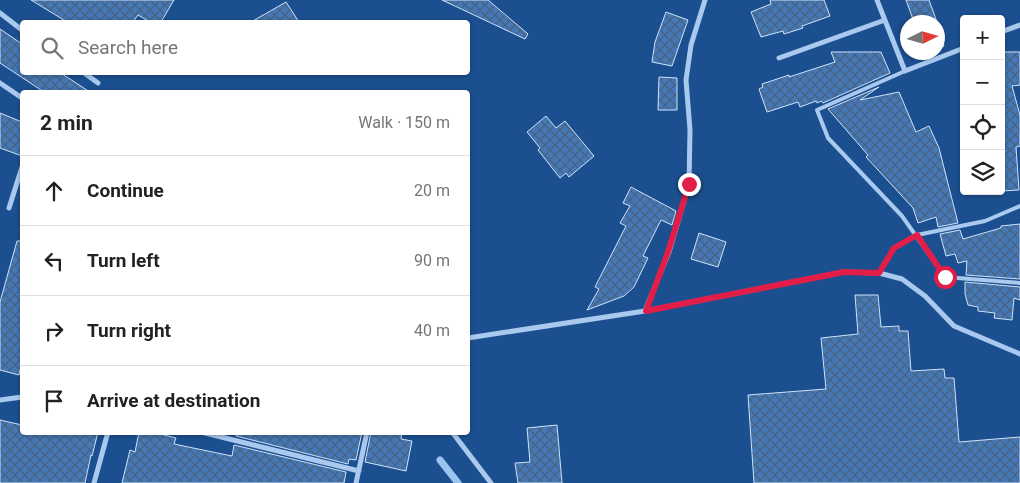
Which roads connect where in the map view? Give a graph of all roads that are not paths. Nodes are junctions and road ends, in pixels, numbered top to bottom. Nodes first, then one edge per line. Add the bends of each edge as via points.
1 (705, 0) edge
2 (878, 0) edge
3 (0, 13) edge
4 (885, 20) junction
5 (1020, 25) edge
6 (20, 28) edge
7 (1005, 31) edge
8 (960, 50) edge
9 (779, 58) dead end
10 (905, 71) junction
11 (87, 75) edge
12 (0, 83) edge
13 (98, 83) dead end
14 (20, 97) edge
15 (20, 173) edge
16 (1020, 206) edge
17 (9, 208) dead end
18 (917, 235) junction
19 (879, 273) junction
20 (1020, 283) edge
21 (646, 311) junction
22 (470, 338) edge
23 (1020, 354) edge
24 (20, 397) edge
25 (0, 400) edge
26 (107, 435) edge
27 (213, 435) edge
28 (366, 435) edge
29 (454, 435) edge
30 (359, 471) junction
31 (94, 483) edge
32 (356, 483) edge
33 (491, 483) edge

1 - 21 street via 690,45 686,80 690,130 689,184
2 - 4 street
3 - 6 street
4 - 9 street
4 - 10 street
5 - 7 street
8 - 10 street
10 - 18 lane via 817,110 828,138
11 - 13 street
12 - 14 street
15 - 17 street
16 - 18 lane via 985,221
18 - 19 lane via 894,248
18 - 20 lane via 945,277
19 - 21 street via 844,272
19 - 23 street via 902,279 925,296 954,326
21 - 22 street
24 - 25 street
26 - 31 street
27 - 30 street
28 - 30 street
29 - 33 street
30 - 32 street

